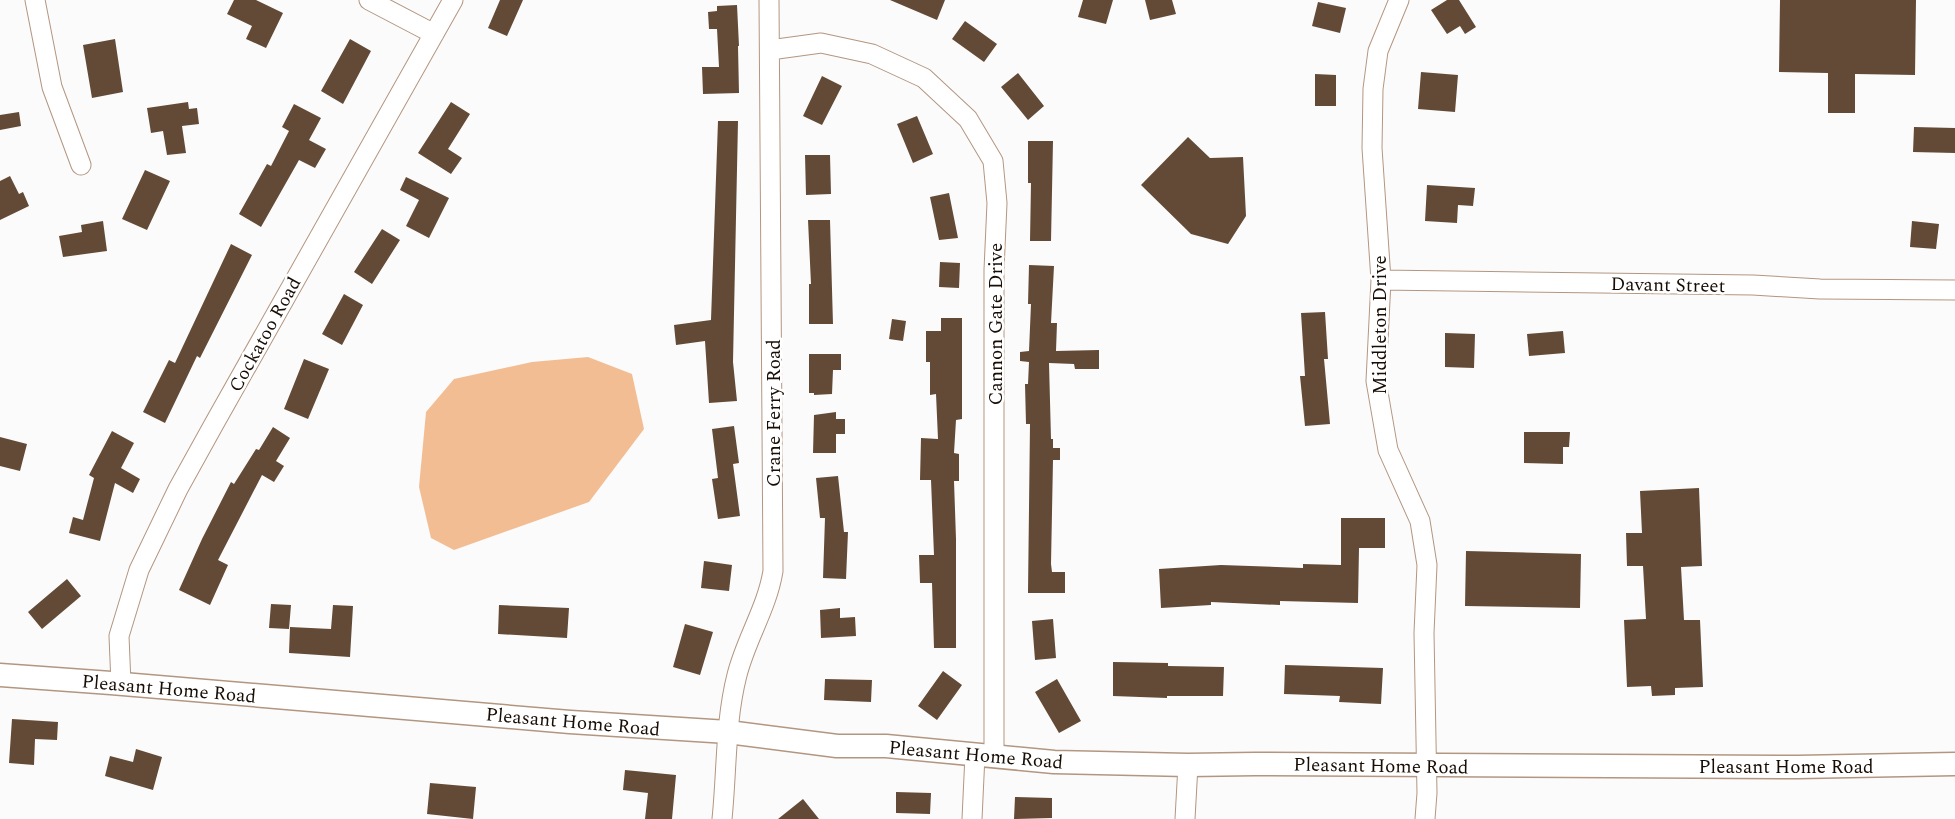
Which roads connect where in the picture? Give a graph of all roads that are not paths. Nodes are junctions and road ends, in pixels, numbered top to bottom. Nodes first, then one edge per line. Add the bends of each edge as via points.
1 (35, 0) edge
2 (370, 0) edge
3 (453, 0) edge
4 (769, 0) edge
5 (1399, 0) edge
6 (434, 34) junction
7 (770, 50) junction
8 (81, 165) dead end
9 (1381, 280) junction
10 (1955, 290) edge
11 (0, 675) edge
12 (120, 684) junction
13 (728, 732) junction
14 (985, 756) junction
15 (1955, 764) edge
16 (1188, 765) junction
17 (1426, 766) junction
18 (722, 819) edge
19 (972, 819) edge
20 (1185, 819) edge
21 (1425, 819) edge

1 - 8 street via 52,87
2 - 6 street
3 - 6 street, Cockatoo Road
4 - 7 street, Crane Ferry Road
5 - 9 street, Middleton Drive via 1378,51 1373,89 1372,148
6 - 12 street, Cockatoo Road via 205,440 138,570 119,636
7 - 13 street, Crane Ferry Road via 773,571 770,590 742,658
7 - 14 street, Cannon Gate Drive via 822,43 872,54 924,78 968,119 993,161 997,203
9 - 10 street, Davant Street
9 - 17 street, Middleton Drive via 1376,381 1388,450 1420,521 1428,564 1424,633
11 - 12 main road, Pleasant Home Road
12 - 13 main road, Pleasant Home Road
13 - 14 main road, Pleasant Home Road via 837,746 886,746
13 - 18 street, Crane Ferry Road
14 - 16 main road, Pleasant Home Road via 1054,762
14 - 19 street, Cannon Gate Drive
15 - 17 main road, Pleasant Home Road
16 - 17 main road, Pleasant Home Road
16 - 20 street
17 - 21 street

